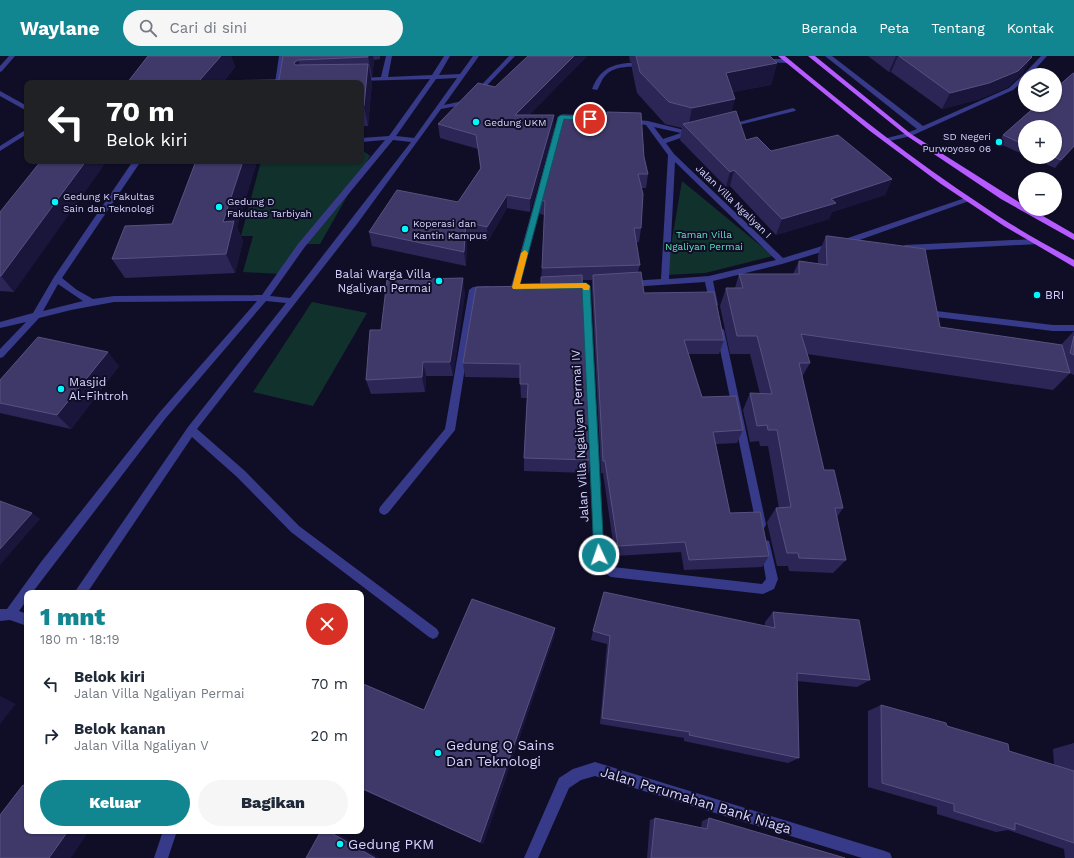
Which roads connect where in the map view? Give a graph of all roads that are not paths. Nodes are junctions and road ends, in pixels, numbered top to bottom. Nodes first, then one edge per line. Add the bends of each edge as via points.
1 (12, 56) edge
2 (282, 56) edge
3 (389, 56) edge
4 (447, 56) edge
5 (476, 56) edge
6 (512, 56) edge
7 (811, 56) edge
8 (828, 56) edge
9 (1044, 56) edge
10 (784, 58) edge
11 (756, 61) edge
12 (656, 64) edge
13 (1028, 64) edge
14 (1035, 67) joint
15 (0, 70) edge
16 (435, 76) junction
17 (461, 76) junction
18 (384, 79) junction
19 (278, 80) edge
20 (364, 80) edge
21 (1018, 83) edge
22 (596, 89) dead end
23 (0, 93) edge
24 (24, 107) edge
25 (438, 108) junction
26 (793, 110) dead end
27 (585, 118) edge
28 (625, 121) edge
29 (648, 123) junction
30 (723, 127) edge
31 (922, 128) junction
32 (702, 131) edge
33 (24, 133) edge
34 (688, 133) junction
35 (909, 134) junction
36 (391, 138) junction
37 (364, 140) edge
38 (416, 140) junction
39 (885, 140) junction
40 (664, 141) junction
41 (0, 149) edge
42 (672, 155) junction
43 (135, 164) edge
44 (968, 200) junction
45 (1074, 237) edge
46 (848, 241) junction
47 (1035, 242) junction
48 (863, 245) edge
49 (895, 248) edge
50 (782, 260) junction
51 (1072, 260) edge
52 (57, 279) junction
53 (709, 279) junction
54 (665, 282) junction
55 (620, 284) edge
56 (586, 286) dead end
57 (264, 298) junction
58 (90, 301) junction
59 (291, 301) junction
60 (936, 314) edge
61 (35, 317) junction
62 (0, 325) edge
63 (1074, 328) edge
64 (11, 343) junction
65 (0, 345) edge
66 (0, 355) edge
67 (191, 430) junction
68 (384, 510) dead end
69 (25, 590) edge
70 (82, 590) edge
71 (24, 592) edge
72 (5, 615) edge
73 (24, 619) edge
74 (433, 633) dead end
75 (169, 834) edge
76 (161, 858) edge
77 (531, 858) edge
78 (885, 858) edge

1 - 15 street
2 - 19 street
3 - 18 street
4 - 16 street
5 - 17 street
6 - 25 street via 471,99
7 - 35 main road
8 - 31 street
9 - 14 street
10 - 11 street
10 - 39 main road
12 - 22 street via 618,66 605,71 598,80
13 - 14 street
16 - 17 street
16 - 18 street
16 - 36 street
17 - 25 street
18 - 20 street
21 - 31 street via 1011,89
23 - 24 street
25 - 38 street
26 - 30 street
27 - 68 street via 561,117 512,287 473,290 450,430
28 - 29 street
29 - 34 street
29 - 40 street, Jalan Villa Ngaliyan I
31 - 35 street
32 - 34 street
33 - 41 street
34 - 40 street
35 - 39 street
35 - 45 main road via 1004,197
36 - 37 street
36 - 38 street
36 - 57 street via 302,246
38 - 59 street
39 - 44 main road
40 - 42 street, Jalan Villa Ngaliyan I
42 - 50 street, Jalan Villa Ngaliyan I
42 - 54 street
43 - 52 street
44 - 46 street
44 - 47 main road
46 - 48 street
46 - 50 street
47 - 49 street
47 - 51 main road
50 - 53 street
52 - 58 street
52 - 61 street
53 - 54 street
53 - 56 street, Jalan Villa Ngaliyan Permai IV via 772,579 770,585 763,588 611,572 604,566 599,555
54 - 55 street
57 - 58 street
57 - 59 street
57 - 69 street via 162,416
58 - 61 street
59 - 67 street
60 - 63 street via 1053,328
61 - 62 street
61 - 64 street
64 - 65 street
64 - 66 street
67 - 70 street
67 - 74 street via 241,474 295,529
71 - 72 street
72 - 73 street
75 - 76 street
77 - 78 street, Jalan Perumahan Bank Niaga via 564,783 578,774 594,769

